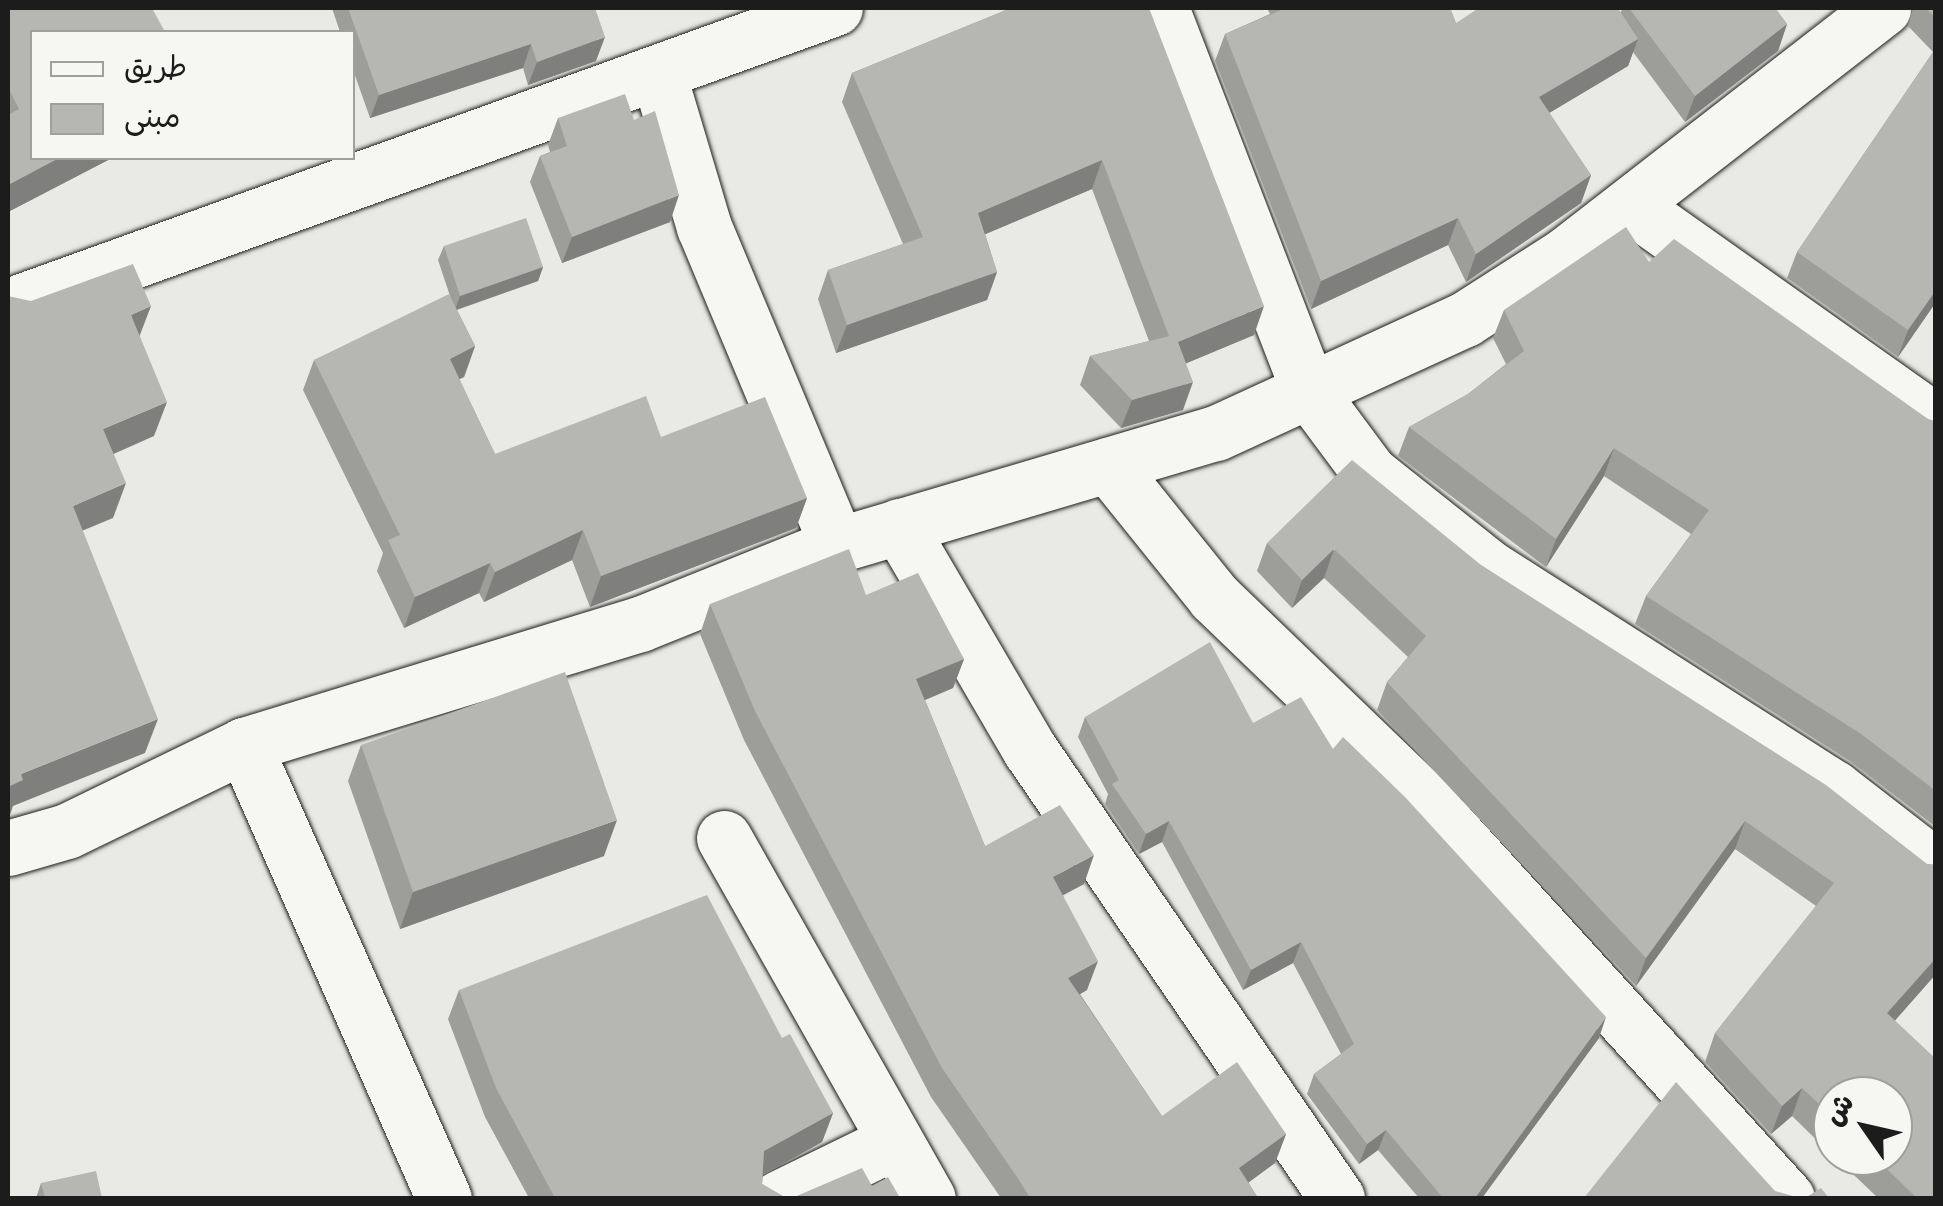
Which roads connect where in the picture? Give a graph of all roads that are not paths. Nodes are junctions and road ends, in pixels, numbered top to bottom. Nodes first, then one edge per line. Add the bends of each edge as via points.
1 (835, 8) edge
2 (1161, 8) edge
3 (1884, 8) edge
4 (658, 76) junction
5 (1634, 208) junction
6 (8, 306) edge
7 (1308, 390) junction
8 (1936, 422) edge
9 (1108, 465) junction
10 (899, 526) junction
11 (837, 545) junction
12 (244, 745) junction
13 (724, 838) dead end
14 (8, 848) edge
15 (1936, 867) edge
16 (892, 1144) junction
17 (444, 1198) edge
18 (779, 1198) edge
19 (928, 1198) edge
20 (1336, 1198) edge
21 (1788, 1198) edge

1 - 4 street
2 - 7 street
3 - 5 street
4 - 6 street
4 - 11 street via 704,228
5 - 7 street via 1465,318
5 - 8 street
7 - 9 street via 1216,433
7 - 15 street via 1370,473 1488,566 1834,788
9 - 10 street
9 - 21 street via 1214,597 1420,794
10 - 11 street
10 - 20 street via 1030,750
11 - 12 street via 640,624
12 - 14 street via 67,831
12 - 17 street
13 - 16 street
16 - 18 street
16 - 19 street

